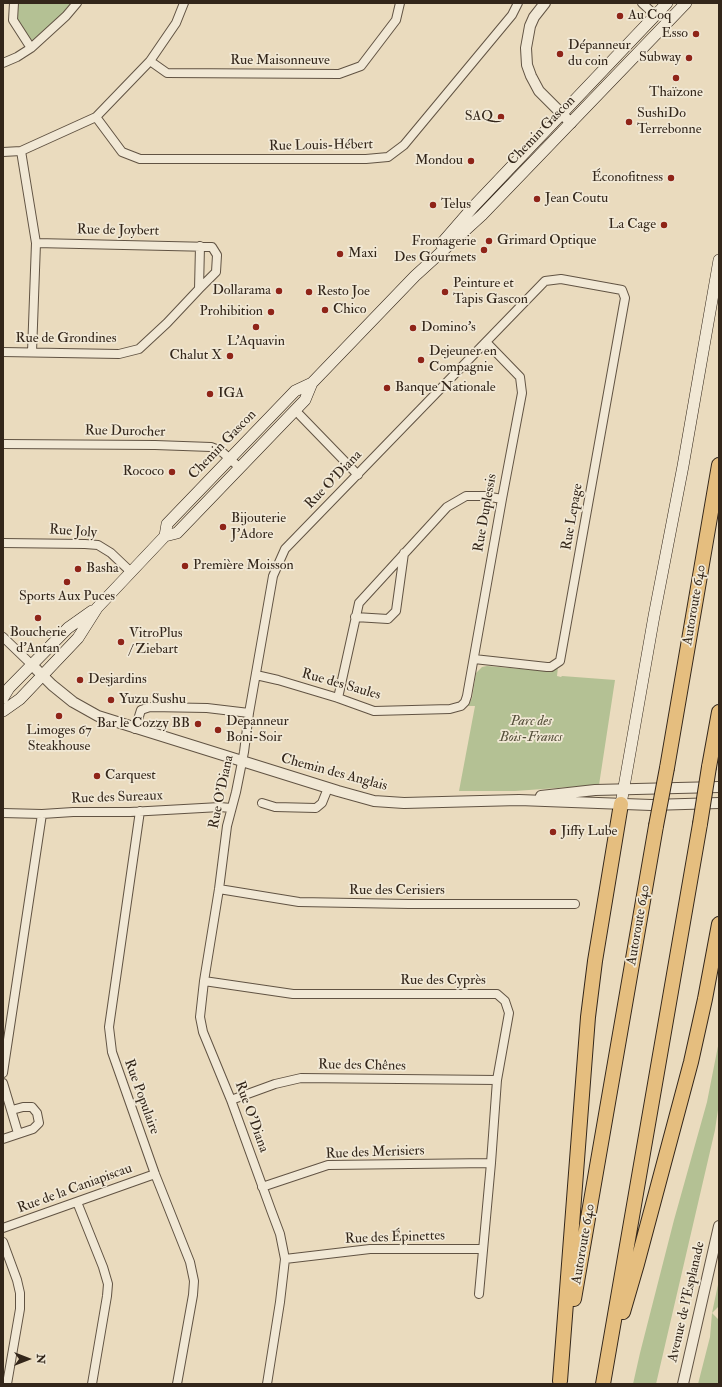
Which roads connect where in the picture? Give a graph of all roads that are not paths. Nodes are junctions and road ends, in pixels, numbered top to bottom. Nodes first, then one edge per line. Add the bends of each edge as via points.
1 (14, 3) edge
2 (77, 3) edge
3 (184, 3) edge
4 (400, 3) edge
5 (518, 3) edge
6 (545, 3) edge
7 (642, 3) edge
8 (667, 3) edge
9 (686, 3) edge
10 (655, 15) junction
11 (31, 48) junction
12 (150, 61) junction
13 (3, 63) edge
14 (561, 114) junction
15 (96, 117) junction
16 (571, 123) junction
17 (21, 151) junction
18 (3, 152) edge
19 (36, 243) junction
20 (200, 246) junction
21 (719, 260) edge
22 (415, 276) junction
23 (199, 289) junction
24 (622, 290) joint
25 (487, 342) junction
26 (3, 352) edge
27 (32, 352) junction
28 (312, 383) junction
29 (295, 410) junction
30 (3, 444) edge
31 (230, 459) junction
32 (719, 465) edge
33 (240, 468) junction
34 (358, 475) junction
35 (502, 499) junction
36 (165, 536) junction
37 (3, 542) edge
38 (404, 552) junction
39 (131, 572) junction
40 (97, 608) junction
41 (355, 617) junction
42 (3, 637) edge
43 (474, 659) junction
44 (32, 665) junction
45 (42, 675) junction
46 (256, 676) junction
47 (3, 698) edge
48 (338, 698) junction
49 (465, 702) joint
50 (3, 711) edge
51 (719, 712) edge
52 (249, 713) junction
53 (135, 729) junction
54 (242, 761) junction
55 (719, 787) edge
56 (328, 788) junction
57 (623, 789) junction
58 (519, 800) junction
59 (262, 803) dead end
60 (719, 803) edge
61 (621, 804) junction
62 (231, 808) junction
63 (140, 812) junction
64 (3, 814) edge
65 (42, 814) junction
66 (219, 889) junction
67 (575, 904) dead end
68 (719, 924) edge
69 (204, 981) junction
70 (3, 1074) edge
71 (497, 1080) junction
72 (3, 1083) edge
73 (231, 1100) junction
74 (12, 1110) junction
75 (18, 1133) junction
76 (3, 1139) edge
77 (491, 1164) junction
78 (155, 1174) junction
79 (262, 1187) junction
80 (78, 1202) junction
81 (719, 1226) edge
82 (3, 1228) edge
83 (3, 1242) edge
84 (483, 1249) junction
85 (285, 1259) junction
86 (479, 1294) dead end
87 (604, 1378) edge
88 (560, 1382) edge
89 (7, 1384) edge
90 (92, 1384) edge
91 (178, 1384) edge
92 (267, 1384) edge
93 (683, 1384) edge

1 - 11 street via 14,20
2 - 11 street
3 - 12 street via 176,23
4 - 12 street, Rue Maisonneuve via 396,20 360,66 340,74 167,73
5 - 15 street, Rue Louis-Hébert via 512,15 404,145 388,157 366,160 140,159 122,152
6 - 14 street via 530,26 526,59 536,86
7 - 10 street
8 - 10 main road, Chemin Gascon
9 - 16 main road, Chemin Gascon
10 - 14 main road, Chemin Gascon
11 - 13 street
12 - 15 street
14 - 16 street
14 - 22 main road, Chemin Gascon via 474,206
15 - 17 street
16 - 22 main road, Chemin Gascon via 482,216
17 - 18 street
17 - 19 street
19 - 20 street, Rue de Joybert
19 - 27 street
20 - 23 street
20 - 23 street, Rue de Grondines via 212,247 217,255 217,265 216,272
21 - 57 main road
22 - 28 main road, Chemin Gascon
23 - 27 street, Rue de Grondines via 139,349 118,354
24 - 25 street, Rue O'Diana via 561,279 545,282
24 - 43 street, Rue Lepage via 624,306 560,661 552,667 547,667
25 - 34 street, Rue O'Diana
25 - 35 street, Rue Duplessis via 520,377 522,393
26 - 27 street, Rue de Grondines
28 - 29 main road, Chemin Gascon via 304,400
28 - 31 main road, Chemin Gascon via 295,391
29 - 33 main road, Chemin Gascon
29 - 34 street
30 - 31 street, Rue Durocher via 203,446 218,450
31 - 33 street, Rue Durocher
31 - 36 main road, Chemin Gascon via 167,524
32 - 88 highway, Autoroute 640, bridge
33 - 36 main road, Chemin Gascon via 177,533
34 - 46 street, Rue O'Diana via 285,549 273,576
35 - 38 street via 466,496 447,507
35 - 43 street, Rue Duplessis
36 - 39 main road, Chemin Gascon
37 - 39 street, Rue Joly via 98,545 111,553
38 - 41 street via 358,603
38 - 41 street via 396,610 388,619
39 - 40 main road, Chemin Gascon
40 - 44 main road, Chemin Gascon via 68,628
40 - 45 main road, Chemin Gascon via 78,638
41 - 48 street
42 - 44 street
43 - 49 street, Rue Duplessis
44 - 45 street, Chemin des Anglais
44 - 47 main road, Chemin Gascon via 9,688
45 - 50 main road, Chemin Gascon via 20,699
45 - 53 street, Chemin des Anglais via 86,710
46 - 48 street, Rue des Saules
46 - 52 street, Rue O'Diana
48 - 49 street, Rue des Saules via 374,711 450,709
51 - 87 highway, bridge
52 - 53 street via 207,708 147,707 141,710
52 - 54 street, Rue O'Diana
53 - 54 street, Chemin des Anglais
54 - 56 street, Chemin des Anglais
54 - 62 street, Rue O'Diana
55 - 57 street, Chemin des Anglais
56 - 58 street, Chemin des Anglais via 388,802
56 - 59 street via 322,803 316,808 275,807
57 - 58 street, Chemin des Anglais via 583,790
57 - 61 main road
58 - 61 street, Chemin des Anglais
60 - 61 street, Chemin des Anglais
61 - 88 highway via 588,1017
62 - 63 street, Rue des Sureaux
62 - 66 street, Rue O'Diana
63 - 65 street, Rue des Sureaux
63 - 78 street, Rue Populaire via 109,1027 112,1052
64 - 65 street, Rue des Sureaux
65 - 70 street
66 - 67 street, Rue des Cerisiers via 299,902
66 - 69 street, Rue O'Diana
68 - 87 highway via 689,1067
69 - 71 street, Rue des Cyprès via 293,994 497,994 505,1001 508,1013
69 - 73 street, Rue O'Diana via 200,1017 203,1032
71 - 73 street, Rue des Chênes via 301,1078 275,1084
71 - 77 street, Rue des Cyprès
72 - 74 street
73 - 79 street, Rue O'Diana
74 - 75 street
74 - 75 street via 32,1107 37,1113 39,1123 33,1129
75 - 76 street
77 - 79 street, Rue des Merisiers via 328,1165
77 - 84 street, Rue des Cyprès
78 - 80 street, Rue de la Caniapiscau
78 - 91 street, Rue Populaire via 190,1262 194,1281 194,1295
79 - 85 street, Rue O'Diana via 280,1234
80 - 82 street, Rue de la Caniapiscau
80 - 90 street via 108,1284
81 - 93 street, Avenue de l'Esplanade
83 - 89 street via 20,1293 20,1309
84 - 85 street, Rue des Épinettes via 370,1249
84 - 86 street, Rue des Cyprès
85 - 92 street, Rue O'Diana

